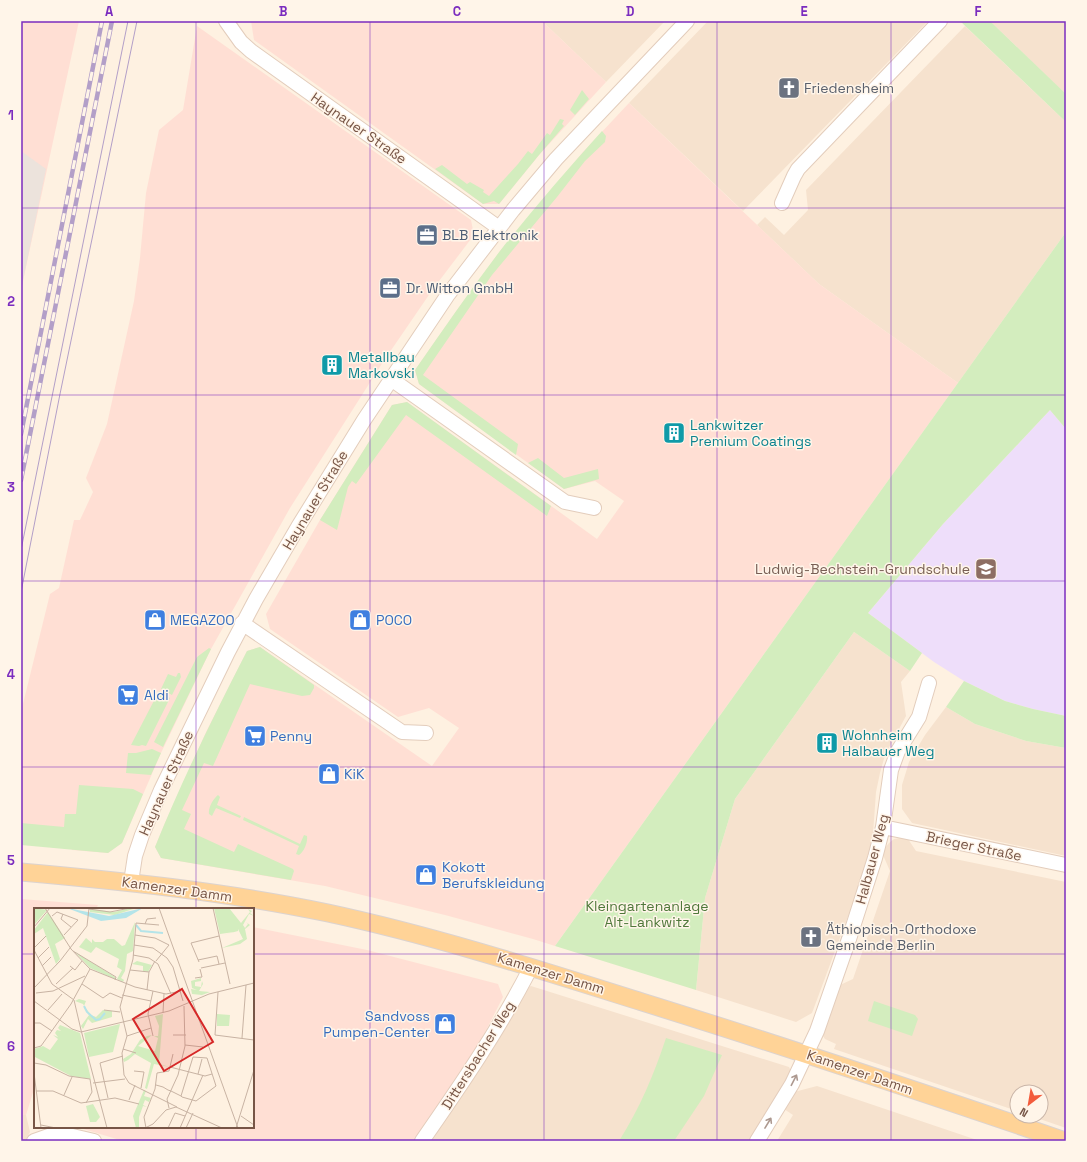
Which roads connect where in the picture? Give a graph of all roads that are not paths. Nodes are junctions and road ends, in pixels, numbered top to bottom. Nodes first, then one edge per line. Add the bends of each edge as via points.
1 (226, 21) edge
2 (687, 21) edge
3 (940, 21) edge
4 (782, 203) dead end
5 (499, 228) junction
6 (391, 379) junction
7 (594, 508) dead end
8 (242, 623) junction
9 (929, 683) dead end
10 (426, 733) dead end
11 (882, 827) junction
12 (1066, 865) edge
13 (21, 872) edge
14 (132, 882) junction
15 (531, 967) junction
16 (806, 1054) junction
17 (39, 1128) edge
18 (94, 1141) edge
19 (422, 1141) edge
20 (757, 1141) edge
21 (1065, 1141) edge

1 - 5 street, Haynauer Straße via 251,51
2 - 5 street, Haynauer Straße via 556,159
3 - 4 street via 798,169
5 - 6 street, Haynauer Straße via 447,296
6 - 7 street via 565,502
6 - 8 street, Haynauer Straße via 330,474
8 - 10 street via 402,732
8 - 14 street, Haynauer Straße via 161,790 135,856
9 - 11 street, Halbauer Weg via 919,717 898,751 891,770
11 - 12 street, Brieger Straße
11 - 16 street, Halbauer Weg via 866,888
13 - 14 main road, Kamenzer Damm
14 - 15 main road, Kamenzer Damm via 241,897 332,914 423,936
15 - 16 main road, Kamenzer Damm
15 - 19 street, Dittersbacher Weg via 476,1062
20 -> 16 street, Halbauer Weg via 792,1084
16 - 21 main road, Kamenzer Damm
17 - 18 street via 34,1141 64,1134

